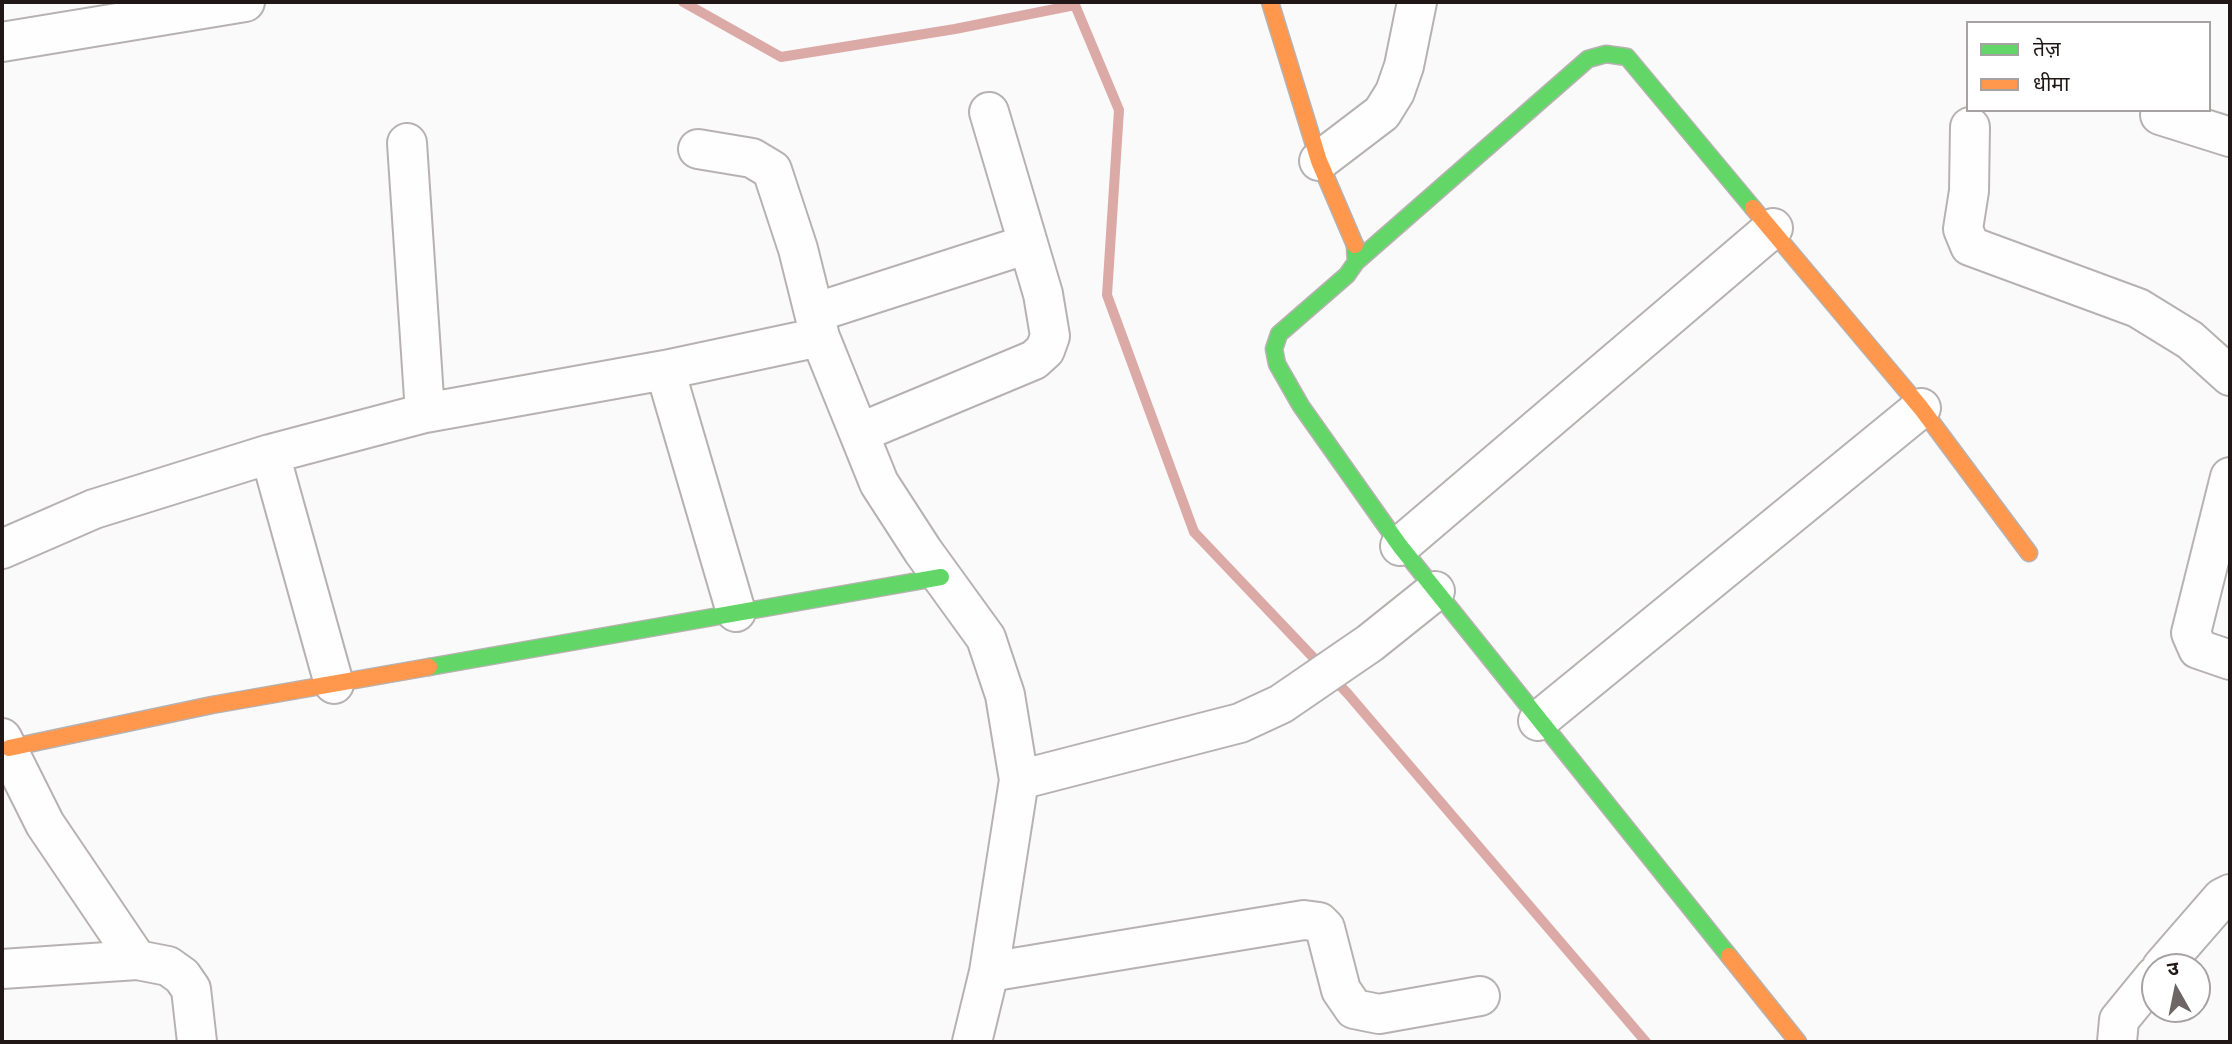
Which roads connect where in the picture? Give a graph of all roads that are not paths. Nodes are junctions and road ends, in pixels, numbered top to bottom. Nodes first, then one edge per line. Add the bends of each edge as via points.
1 (239, 2) edge
2 (1270, 2) edge
3 (1417, 2) edge
4 (2, 42) edge
5 (989, 112) dead end
6 (2160, 116) dead end
7 (1970, 127) dead end
8 (2230, 137) edge
9 (407, 143) dead end
10 (698, 149) dead end
11 (1319, 161) junction
12 (1773, 228) junction
13 (1028, 244) junction
14 (1356, 262) junction
15 (817, 325) junction
16 (665, 370) junction
17 (2230, 376) edge
18 (1922, 408) junction
19 (425, 413) junction
20 (859, 433) junction
21 (270, 454) junction
22 (2230, 477) edge
23 (1400, 546) junction
24 (2, 549) edge
25 (2029, 553) dead end
26 (942, 577) junction
27 (1435, 591) junction
28 (736, 612) junction
29 (2230, 660) edge
30 (334, 684) junction
31 (1538, 721) junction
32 (6, 743) edge
33 (1019, 780) junction
34 (2230, 894) edge
35 (2173, 953) edge
36 (136, 960) junction
37 (2, 969) edge
38 (989, 972) junction
39 (2141, 993) edge
40 (1480, 996) dead end
41 (197, 1042) edge
42 (972, 1042) edge
43 (1798, 1042) edge
44 (2117, 1042) edge

1 - 4 street
2 - 11 street
3 - 11 street via 1395,92 1382,113
5 - 13 street
6 - 8 street
7 - 17 street via 1963,229 1969,246 2138,307 2190,340
9 - 19 street
10 - 15 street via 752,158 772,170
11 - 14 street via 1353,236
12 - 14 street via 1627,57 1606,54 1588,59
12 - 18 street
12 - 23 street
13 - 15 street
13 - 20 street via 1049,321 1045,350 1034,360
14 - 23 street via 1279,334 1274,349 1277,365 1301,406
15 - 16 street
15 - 20 street
16 - 19 street
16 - 28 street
18 - 25 street
18 - 31 street
19 - 21 street
20 - 26 street via 879,483
21 - 24 street via 94,509
21 - 30 street
22 - 29 street via 2191,633 2197,649
23 - 27 street
26 - 28 street
26 - 33 street via 986,638 996,662
27 - 31 street
27 - 33 street via 1370,643 1280,704 1240,723
28 - 30 street
30 - 32 street
31 - 43 street
32 - 36 street via 46,824
33 - 38 street
34 - 35 street
36 - 37 street
36 - 41 street via 168,966 182,976 191,989
38 - 40 street via 1304,920 1325,928 1341,990 1354,1009 1379,1014
38 - 42 street
39 - 44 street via 2119,1020

